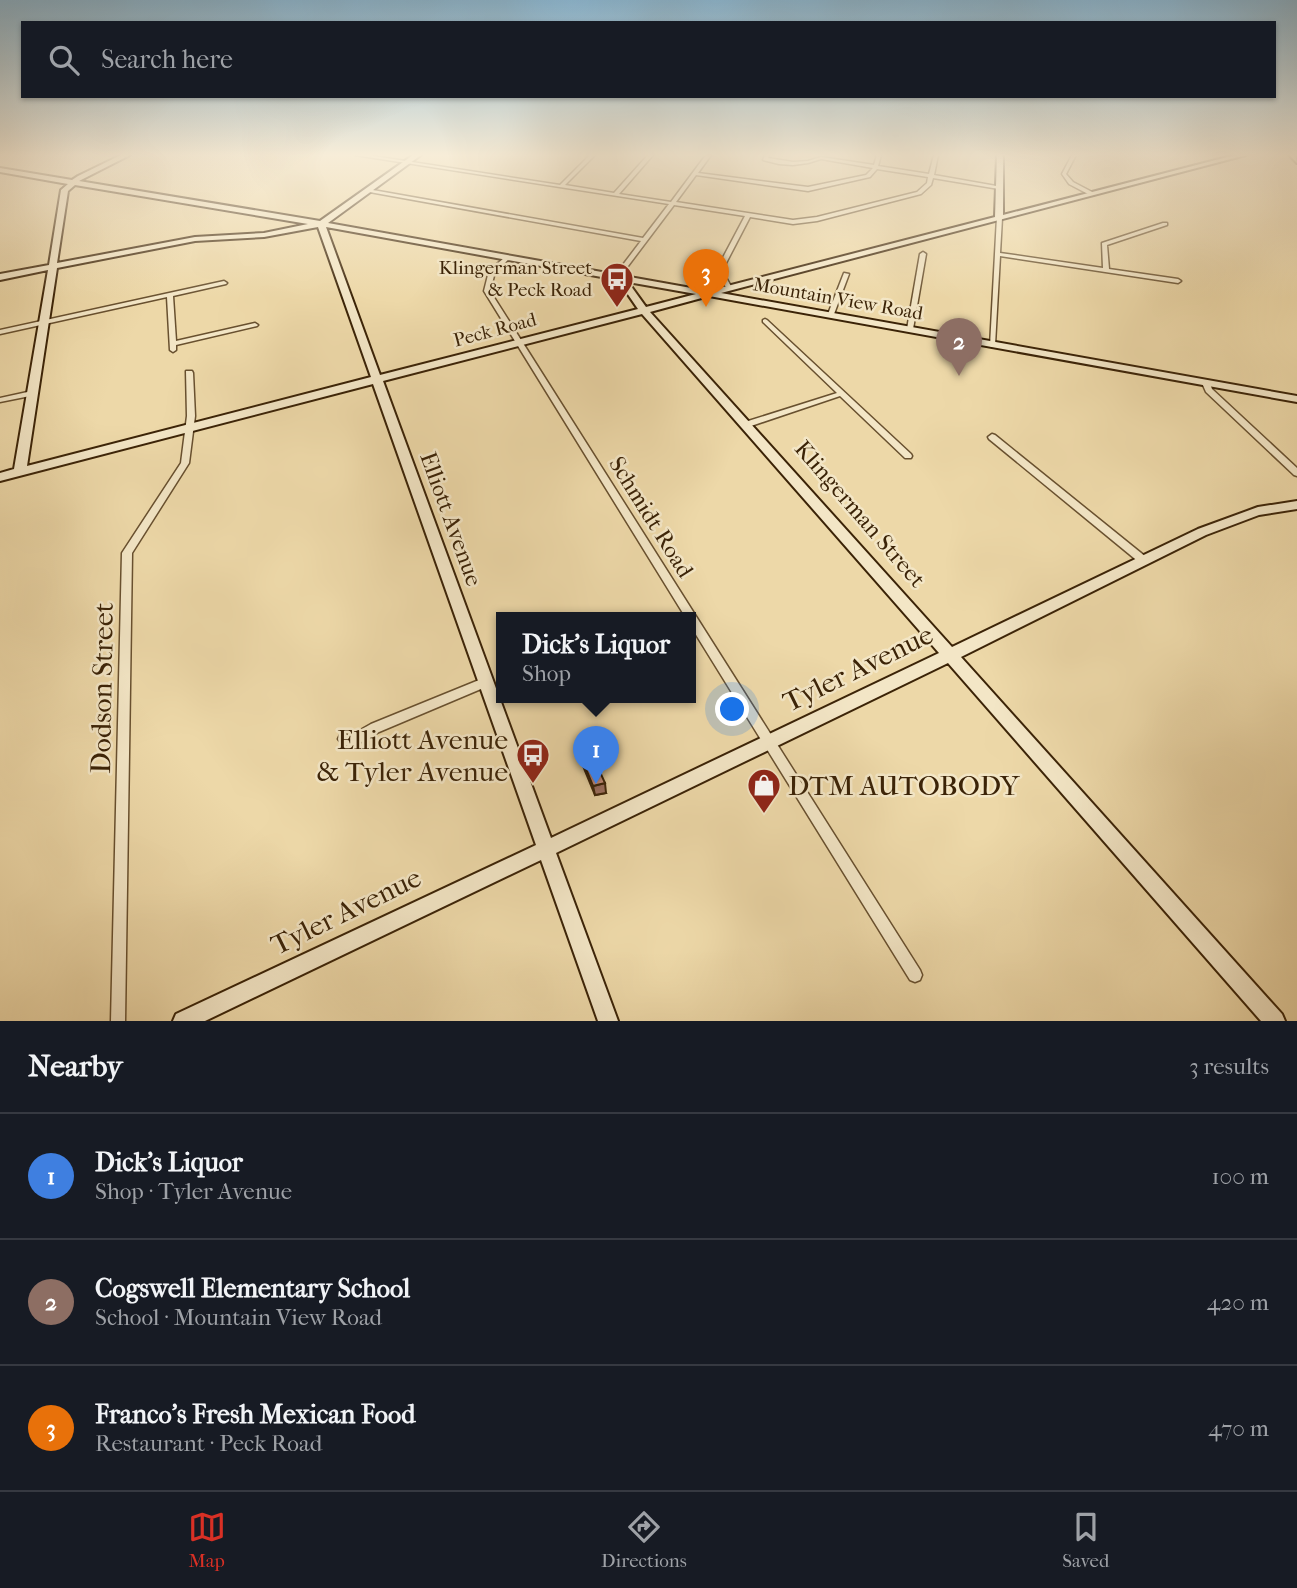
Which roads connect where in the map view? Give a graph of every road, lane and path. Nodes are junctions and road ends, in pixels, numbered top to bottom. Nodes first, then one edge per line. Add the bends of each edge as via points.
1 (62, 203) edge
2 (201, 203) edge
3 (350, 203) edge
4 (433, 203) edge
5 (659, 203) edge
6 (882, 203) edge
7 (999, 203) edge
8 (1058, 203) edge
9 (673, 205) junction
10 (748, 215) junction
11 (999, 218) junction
12 (321, 223) junction
13 (1165, 224) dead end
14 (645, 240) junction
15 (923, 254) dead end
16 (998, 254) junction
17 (506, 259) junction
18 (52, 267) junction
19 (1106, 270) junction
20 (846, 274) dead end
21 (0, 277) edge
22 (622, 279) junction
23 (1178, 281) dead end
24 (749, 282) junction
25 (224, 283) dead end
26 (729, 288) junction
27 (706, 294) junction
28 (170, 297) junction
29 (769, 304) junction
30 (644, 310) junction
31 (831, 314) junction
32 (765, 321) dead end
33 (44, 323) junction
34 (255, 325) dead end
35 (910, 329) junction
36 (0, 332) edge
37 (520, 342) junction
38 (992, 345) junction
39 (189, 373) dead end
40 (375, 379) junction
41 (1206, 383) junction
42 (32, 393) junction
43 (840, 394) junction
44 (1297, 399) edge
45 (0, 400) edge
46 (748, 425) junction
47 (188, 427) junction
48 (992, 437) dead end
49 (908, 456) dead end
50 (20, 471) junction
51 (1297, 473) edge
52 (0, 477) edge
53 (1297, 505) edge
54 (1143, 560) junction
55 (688, 612) edge
56 (696, 625) edge
57 (950, 654) junction
58 (484, 682) junction
59 (344, 739) dead end
60 (769, 743) junction
61 (545, 847) junction
62 (915, 975) dead end
63 (118, 1021) edge
64 (183, 1021) edge
65 (608, 1021) edge
66 (1275, 1021) edge

1 - 18 street
2 - 12 street, Mountain View Road
3 - 12 street
4 - 14 street
5 - 9 street
6 - 10 street via 793,222
7 - 11 street
8 - 11 street, Peck Road
9 - 10 street
9 - 14 street
10 - 26 street via 722,265 721,274
11 - 16 street
11 - 24 street, Peck Road
12 - 17 street, Mountain View Road
12 - 18 street via 264,235 195,239
12 - 40 street, Elliott Avenue
13 - 19 street via 1104,244
14 - 22 street via 622,270
15 - 35 street
16 - 19 street
16 - 38 street
17 - 22 street, Mountain View Road
17 - 37 street, Schmidt Road via 492,271 486,291
18 - 21 street
18 - 33 street
19 - 23 street
20 - 31 street
22 - 27 street, Mountain View Road
22 - 30 street, Klingerman Street
24 - 26 street, Peck Road
24 - 29 street via 746,295
25 - 28 street
26 - 27 street, Peck Road
27 - 29 street, Mountain View Road
27 - 30 street, Peck Road
28 - 33 street
28 - 34 street via 173,347
29 - 31 street, Mountain View Road
30 - 37 street, Peck Road
30 - 46 street, Klingerman Street
31 - 35 street, Mountain View Road
32 - 43 street
33 - 36 street
33 - 42 street via 41,367
35 - 38 street, Mountain View Road
37 - 40 street, Peck Road
37 - 55 street, Schmidt Road
38 - 41 street, Mountain View Road
39 - 47 street, Dodson Street
40 - 47 street, Peck Road
40 - 58 street, Elliott Avenue
41 - 44 street, Mountain View Road
41 - 51 street
42 - 45 street
42 - 50 street
43 - 46 street
43 - 49 street
46 - 57 street, Klingerman Street
47 - 50 street, Peck Road
47 - 63 street, Dodson Street via 185,463 127,553
48 - 54 street
50 - 52 street, Peck Road
53 - 54 street, Tyler Avenue via 1232,520
54 - 57 street, Tyler Avenue
56 - 60 street, Schmidt Road
57 - 60 street, Tyler Avenue
57 - 66 street, Klingerman Street
58 - 59 street via 375,728 358,740
58 - 61 street, Elliott Avenue
60 - 61 street, Tyler Avenue
60 - 62 street, Schmidt Road
61 - 64 street, Tyler Avenue
61 - 65 street, Elliott Avenue

